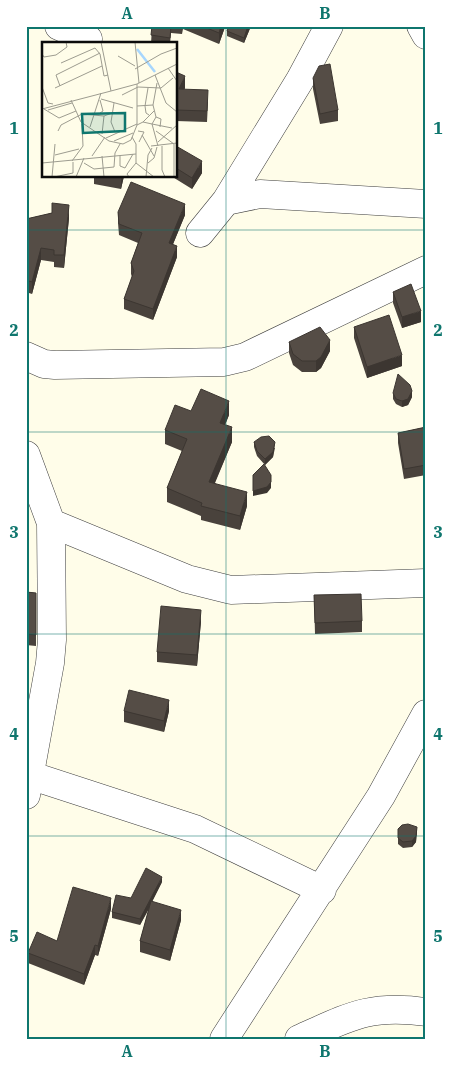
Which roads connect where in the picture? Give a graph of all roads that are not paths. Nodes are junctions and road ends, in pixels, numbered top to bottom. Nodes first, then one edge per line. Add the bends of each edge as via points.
1 (59, 26) edge
2 (329, 26) edge
3 (421, 26) edge
4 (426, 35) edge
5 (88, 39) dead end
6 (226, 201) junction
7 (426, 204) edge
8 (200, 233) dead end
9 (426, 270) edge
10 (26, 356) edge
11 (26, 455) edge
12 (51, 523) junction
13 (426, 582) edge
14 (426, 714) edge
15 (28, 781) edge
16 (322, 890) junction
17 (426, 1012) edge
18 (224, 1039) edge
19 (299, 1039) edge

1 - 5 street
2 - 6 street
3 - 4 street
6 - 7 street via 260,194
6 - 8 street
9 - 10 street via 263,349 224,362 55,365
11 - 12 street
12 - 13 street via 187,579 231,590
12 - 15 street via 50,663
14 - 16 street via 381,796
15 - 16 street via 195,829
16 - 18 street
17 - 19 street via 377,1009 348,1016

